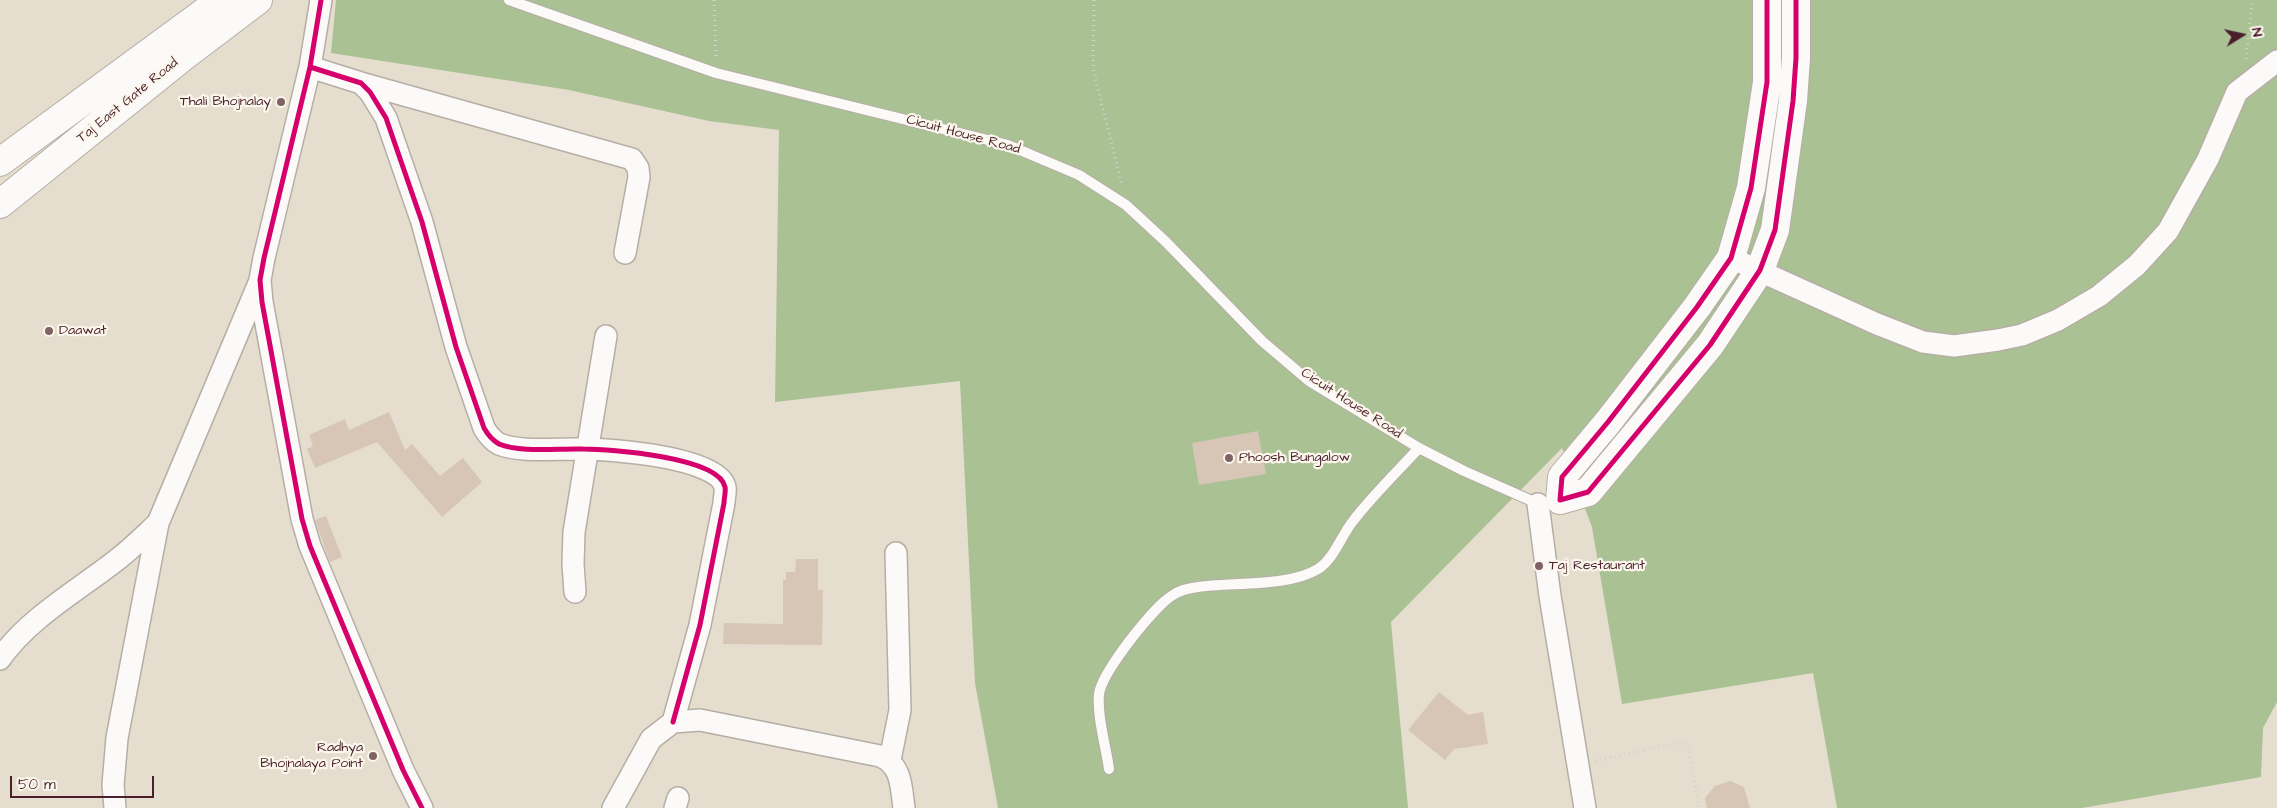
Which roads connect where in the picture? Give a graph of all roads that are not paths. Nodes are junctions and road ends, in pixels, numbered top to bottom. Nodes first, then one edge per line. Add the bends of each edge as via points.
1 (221, 0) edge
2 (258, 0) edge
3 (321, 0) edge
4 (509, 0) edge
5 (1767, 0) edge
6 (1796, 0) edge
7 (2277, 61) edge
8 (310, 67) junction
9 (360, 83) junction
10 (0, 162) edge
11 (0, 204) edge
12 (625, 253) dead end
13 (1731, 258) junction
14 (1760, 270) junction
15 (260, 280) junction
16 (606, 336) dead end
17 (1419, 448) junction
18 (586, 449) junction
19 (1549, 502) junction
20 (158, 524) junction
21 (896, 553) dead end
22 (575, 592) dead end
23 (2, 649) edge
24 (673, 722) junction
25 (890, 760) junction
26 (1110, 769) dead end
27 (115, 808) edge
28 (422, 808) edge
29 (613, 808) edge
30 (904, 808) edge
31 (1585, 808) edge

1 - 10 street
2 - 11 street, Taj East Gate Road
3 - 8 street
4 - 17 lane, Cicuit House Road via 716,73 1008,145 1079,175 1126,205 1262,341 1310,381
5 - 13 street via 1767,82 1752,188
6 - 14 street via 1796,58 1777,221
7 - 14 street via 2237,92 2208,159 2168,231 2143,258 2099,296 2058,320 2022,335 1954,346 1923,342
8 - 9 street
8 - 15 street
9 - 12 street via 632,160 638,168 639,178
9 - 18 street via 370,92 386,118 422,222 456,347 490,438 500,444 518,447
13 - 14 street
13 - 19 street via 1638,384 1562,477
14 - 19 street via 1710,344 1588,492
15 - 20 street
15 - 28 street via 302,520 403,770
16 - 18 street
17 - 19 lane, Cicuit House Road via 1464,471
17 - 26 lane via 1368,503 1318,569 1278,580 1198,586 1166,600 1123,649 1103,680 1099,693 1100,708
18 - 22 street via 574,532 572,564
18 - 24 street via 625,452 702,466 720,477 725,487 700,624
19 - 31 street via 1576,765
20 - 23 street
20 - 27 street via 117,738 113,784
21 - 25 street via 900,710
24 - 25 street via 700,720
24 - 29 street via 651,739
25 - 30 street via 900,778

